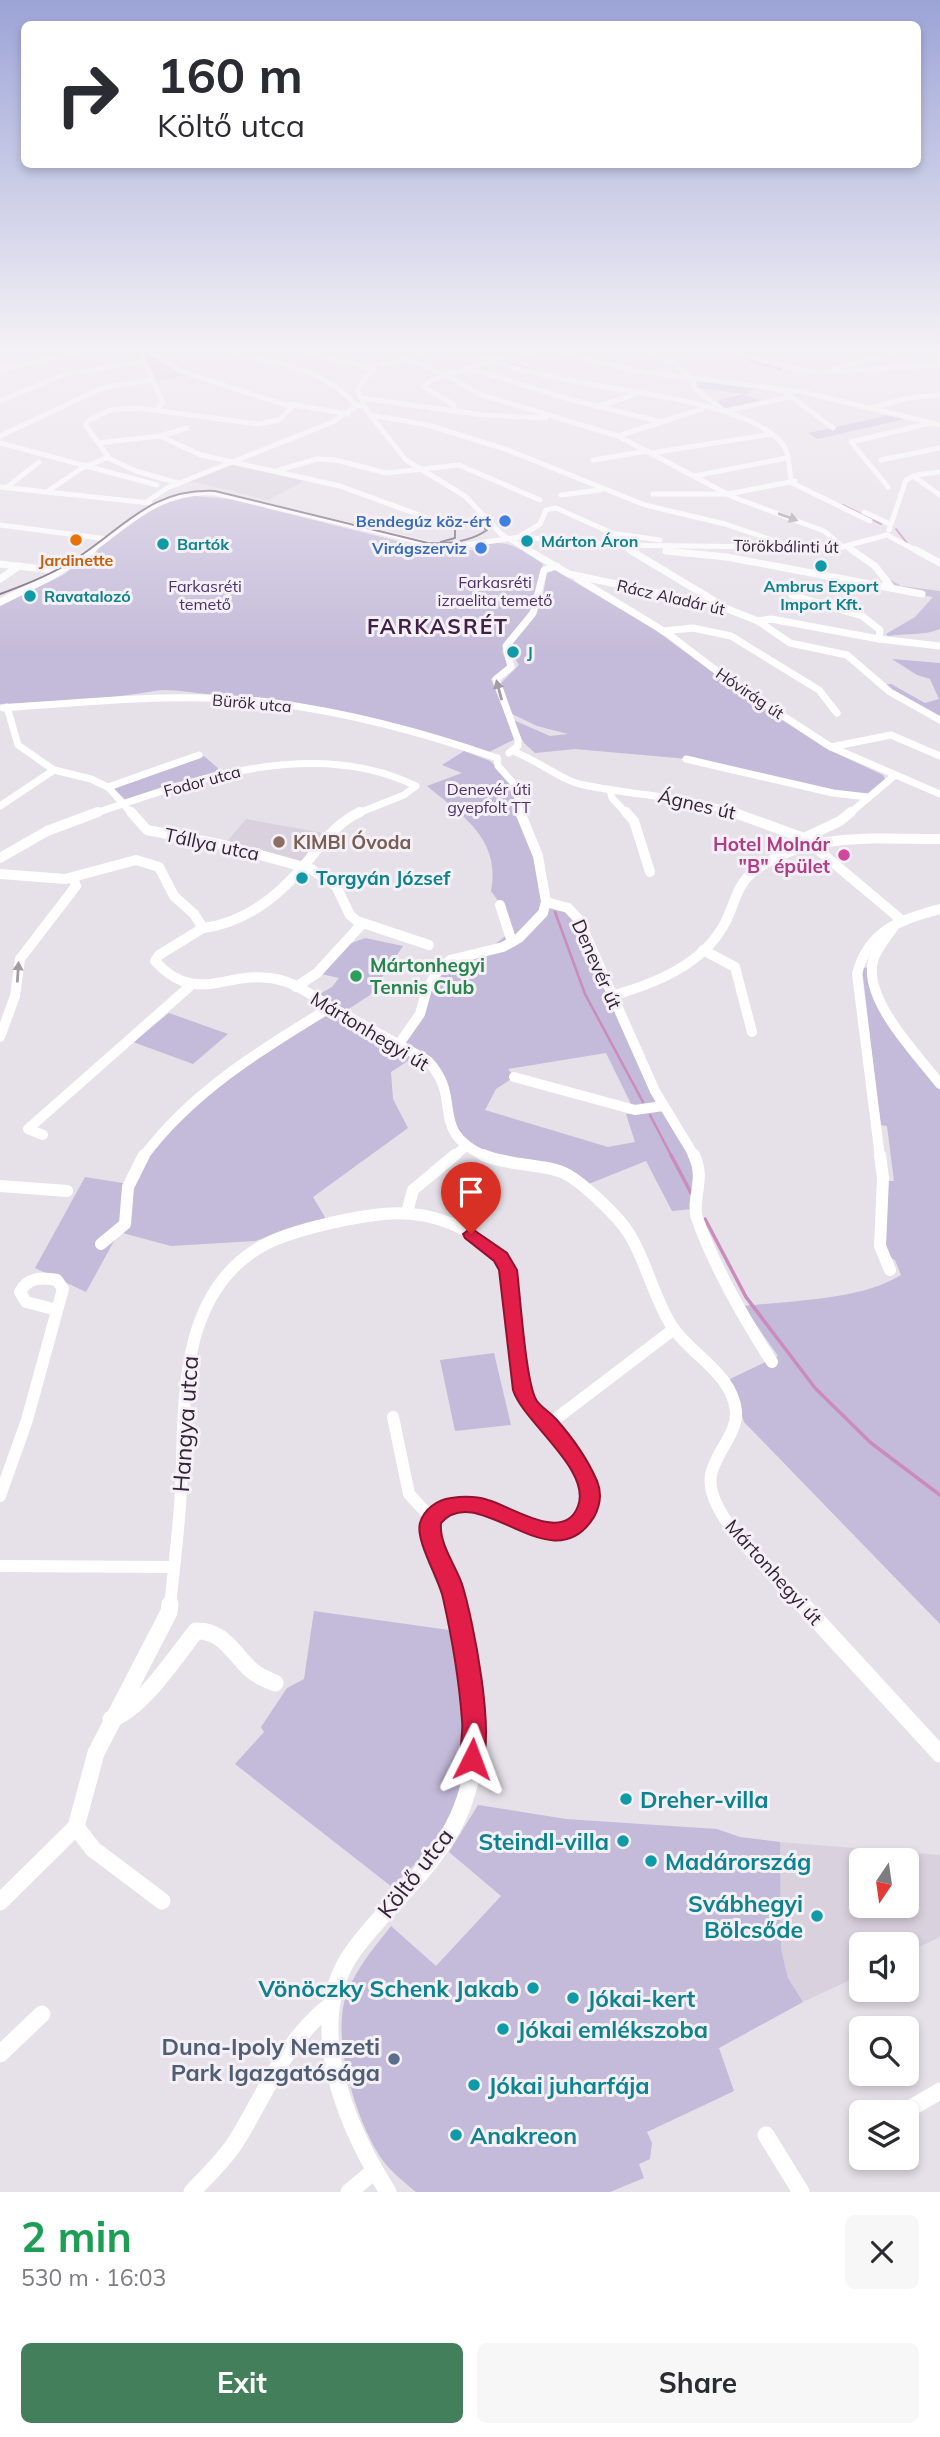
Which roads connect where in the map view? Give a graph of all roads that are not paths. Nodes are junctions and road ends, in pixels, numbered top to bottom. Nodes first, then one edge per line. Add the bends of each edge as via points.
1 (38, 453) edge
2 (106, 453) edge
3 (196, 453) edge
4 (253, 453) edge
5 (400, 453) edge
6 (516, 453) edge
7 (640, 453) edge
8 (652, 453) edge
9 (786, 453) edge
10 (858, 453) edge
11 (919, 453) edge
12 (787, 458) junction
13 (111, 459) junction
14 (593, 460) dead end
15 (881, 460) dead end
16 (39, 462) dead end
17 (230, 463) junction
18 (85, 466) junction
19 (417, 468) junction
20 (274, 472) junction
21 (940, 472) edge
22 (694, 475) junction
23 (879, 476) junction
24 (913, 476) junction
25 (791, 480) junction
26 (178, 483) junction
27 (903, 486) junction
28 (3, 488) edge
29 (167, 488) junction
30 (888, 488) dead end
31 (603, 489) junction
32 (48, 491) junction
33 (653, 494) dead end
34 (728, 494) junction
35 (561, 495) dead end
36 (940, 495) edge
37 (540, 500) dead end
38 (146, 502) junction
39 (838, 503) junction
40 (156, 505) junction
41 (299, 508) dead end
42 (870, 521) dead end
43 (890, 524) junction
44 (0, 525) edge
45 (452, 527) dead end
46 (616, 535) junction
47 (887, 535) junction
48 (519, 537) junction
49 (508, 538) junction
50 (107, 539) junction
51 (672, 544) junction
52 (434, 545) junction
53 (788, 547) junction
54 (624, 548) junction
55 (847, 548) junction
56 (940, 563) edge
57 (0, 564) edge
58 (19, 566) junction
59 (557, 566) junction
60 (60, 571) junction
61 (569, 574) junction
62 (0, 579) edge
63 (892, 588) junction
64 (922, 594) dead end
65 (792, 595) dead end
66 (0, 602) edge
67 (771, 619) junction
68 (758, 621) junction
69 (663, 631) junction
70 (879, 639) junction
71 (940, 646) edge
72 (4, 707) edge
73 (837, 713) dead end
74 (940, 720) edge
75 (831, 747) junction
76 (512, 751) junction
77 (200, 755) dead end
78 (940, 756) edge
79 (496, 758) junction
80 (686, 759) dead end
81 (54, 770) junction
82 (894, 776) junction
83 (108, 787) junction
84 (610, 790) junction
85 (940, 794) edge
86 (868, 797) junction
87 (124, 804) junction
88 (0, 806) edge
89 (804, 838) junction
90 (940, 839) edge
91 (814, 846) junction
92 (0, 858) edge
93 (304, 866) junction
94 (650, 872) dead end
95 (0, 874) edge
96 (73, 878) junction
97 (546, 902) junction
98 (500, 905) dead end
99 (940, 909) edge
100 (899, 918) junction
101 (362, 924) junction
102 (203, 928) junction
103 (512, 942) junction
104 (429, 945) dead end
105 (703, 950) junction
106 (189, 987) junction
107 (296, 987) junction
108 (611, 996) junction
109 (331, 1007) junction
110 (752, 1032) dead end
111 (0, 1037) edge
112 (399, 1044) junction
113 (514, 1077) dead end
114 (940, 1084) edge
115 (663, 1106) junction
116 (14, 1127) dead end
117 (28, 1129) junction
118 (43, 1135) dead end
119 (465, 1147) junction
120 (0, 1186) edge
121 (67, 1191) dead end
122 (407, 1212) junction
123 (101, 1244) dead end
124 (890, 1270) dead end
125 (57, 1310) dead end
126 (674, 1329) junction
127 (772, 1362) dead end
128 (393, 1417) dead end
129 (549, 1424) junction
130 (0, 1496) edge
131 (432, 1519) junction
132 (0, 1566) edge
133 (174, 1567) junction
134 (275, 1683) dead end
135 (111, 1719) junction
136 (940, 1755) edge
137 (76, 1827) junction
138 (162, 1901) dead end
139 (0, 1902) edge
140 (331, 2005) junction
141 (42, 2014) dead end
142 (0, 2054) edge
143 (940, 2091) edge
144 (919, 2103) edge
145 (766, 2135) dead end
146 (373, 2172) junction
147 (192, 2192) edge
148 (349, 2192) edge
149 (388, 2192) edge
150 (801, 2192) edge

1 - 18 street
2 - 13 street
3 - 17 street
4 - 17 street
5 - 19 street, Rácz Aladár út
6 - 31 street
7 - 14 street
8 - 22 street
9 - 12 street
10 - 23 street
11 - 15 street
12 - 22 street
12 - 25 street
13 - 18 street
13 - 26 street
16 - 28 street
17 - 20 street
17 - 26 street
18 - 29 street
18 - 32 street
19 - 20 street via 381,472 323,459
19 - 37 street via 465,466
19 - 49 street, Rácz Aladár út via 465,496
20 - 45 street via 348,488
21 - 24 street
22 - 34 street
23 - 27 street
23 - 30 street
24 - 27 street
24 - 36 street
25 - 34 street
25 - 39 street
26 - 29 street
27 - 43 street
28 - 32 street
29 - 38 street
31 - 35 street
31 - 53 street via 656,509 733,526
32 - 38 street
33 - 34 street
34 -> 55 street via 824,531
38 - 40 street
39 - 42 street
39 - 43 street
40 - 50 street
40 - 52 street via 189,492 215,493
41 - 52 street via 434,540
43 - 47 street
44 - 50 street
46 - 48 street via 550,508 540,524
46 - 51 street, Törökbálinti út
46 - 54 street via 625,540
47 - 55 street, Törökbálinti út
47 - 56 street
48 - 49 street, Törökbálinti út
48 - 54 street, Törökbálinti út
49 - 52 street, Törökbálinti út via 453,548
49 - 59 street, Rácz Aladár út
50 - 60 street
51 - 53 street, Törökbálinti út
51 - 54 street, Törökbálinti út
53 - 55 street, Törökbálinti út
54 - 63 street via 727,557
54 - 67 street via 704,596
55 - 63 street via 880,570
57 - 58 street
58 - 60 street
58 - 62 street
59 - 61 street, Rácz Aladár út
76 -> 59 street via 519,737 496,680 511,667 506,646 533,613 544,570
60 - 66 street
61 - 68 street, Rácz Aladár út via 708,603
61 - 69 street, Hóvirág út
63 - 64 street
65 - 70 street via 866,618 880,630
67 - 68 street
67 - 70 street
68 - 74 street, Rácz Aladár út via 790,643 847,654 890,692
69 - 73 street via 693,628 736,639 819,690
69 - 75 street, Hóvirág út
70 - 71 street
72 - 79 street, Bürök utca via 156,698 260,701 426,733
72 - 81 street, Tállya utca via 18,745
75 - 78 street via 891,735
75 - 82 street, Hóvirág út
76 - 79 street
76 - 84 street, Ágnes út via 582,785
77 - 83 street, Fodor utca
79 - 97 street via 519,795 518,813 538,856
80 - 86 street via 839,795
81 - 83 street, Tállya utca
81 - 88 street
82 - 85 street, Hóvirág út
82 - 86 street
83 - 87 street, Tállya utca
84 - 89 street, Ágnes út via 704,802
84 - 94 street via 634,821
86 - 89 street via 840,821
87 - 92 street, Fodor utca via 30,838
87 - 93 street, Tállya utca via 132,817 153,832
87 - 93 street, Fodor utca via 214,776 257,768 359,770 416,786 347,819
89 - 91 street, Ágnes út
90 - 91 street
91 - 100 street, Ágnes út
91 - 105 street via 778,857 752,872 721,932
93 - 101 street, Tállya utca via 329,879 350,915
93 - 102 street via 248,913 227,925
95 - 96 street
96 - 102 street via 120,862 152,864 162,869 173,894 200,919
111 -> 96 street via 15,996 20,959 76,886
97 - 103 street via 541,917
97 - 108 street, Denevér út via 573,912
98 - 103 street
99 - 100 street
100 - 114 street via 871,968 876,989
100 - 124 street via 863,950 857,974 883,1178 880,1245
101 - 104 street
101 - 107 street via 317,973
102 - 106 street via 155,958 160,968
103 - 112 street via 450,960 439,969 420,1014
105 - 108 street via 675,971
105 - 110 street via 735,967
106 - 107 street, Mártonhegyi út via 264,977
106 - 117 street
107 - 109 street, Mártonhegyi út
108 - 115 street, Denevér út
109 - 112 street, Mártonhegyi út
109 - 123 street via 209,1088 166,1124 129,1184 125,1224
112 - 119 street, Mártonhegyi út via 440,1074 448,1098 448,1123
113 - 115 street via 635,1110
115 - 127 street, Denevér út via 698,1163 696,1215 738,1309
116 - 117 street
117 - 118 street
119 - 122 street via 413,1190
119 - 126 street, Mártonhegyi út via 485,1158 558,1171 576,1181 628,1233
120 - 121 street
122 - 129 street via 454,1226 501,1257 512,1289 522,1390 527,1403
122 - 133 street, Hangya utca via 331,1225 267,1244 214,1291 193,1334 187,1360
125 - 130 street
126 - 129 street
126 - 136 street, Mártonhegyi út via 703,1356 733,1395 734,1425 710,1478 723,1518
128 - 131 street via 409,1494
129 - 131 street via 588,1483 589,1508 573,1527 562,1532 538,1530 472,1504 449,1506
131 - 140 street, Költő utca via 429,1533 454,1598 472,1698 467,1792 442,1843 353,1951
132 - 133 street
133 - 135 street, Hangya utca via 169,1612
134 - 135 street via 250,1669 211,1630 196,1630 135,1704
135 - 137 street, Hangya utca via 96,1753
137 - 138 street via 93,1849
137 - 139 street
140 - 146 street, Költő utca via 334,2060
140 - 147 street via 315,2015 238,2140
141 - 142 street
143 - 144 street
145 - 150 street
146 - 148 street
146 - 149 street, Költő utca

